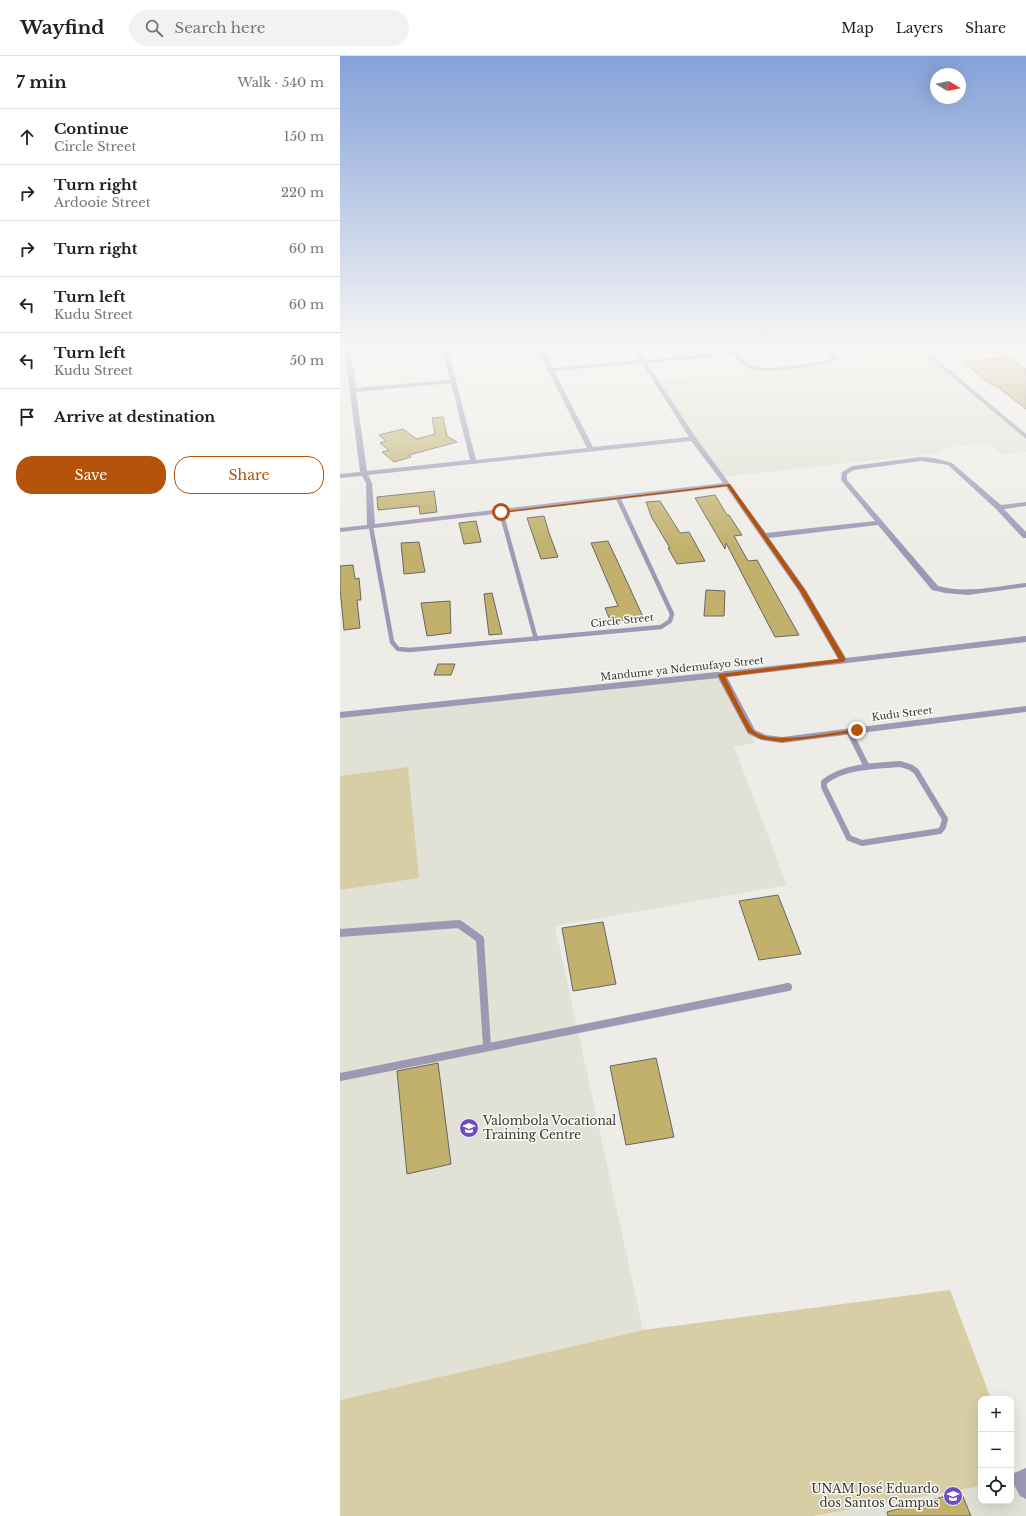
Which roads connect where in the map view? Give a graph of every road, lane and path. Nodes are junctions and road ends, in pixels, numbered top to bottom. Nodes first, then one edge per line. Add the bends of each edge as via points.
1 (355, 413) edge
2 (461, 413) edge
3 (572, 413) edge
4 (677, 413) edge
5 (998, 413) edge
6 (1026, 437) edge
7 (693, 439) junction
8 (591, 449) junction
9 (474, 463) junction
10 (364, 474) junction
11 (340, 476) edge
12 (728, 485) junction
13 (618, 498) junction
14 (1026, 504) edge
15 (999, 507) junction
16 (501, 512) junction
17 (880, 523) junction
18 (370, 527) junction
19 (340, 530) edge
20 (763, 536) junction
21 (1026, 536) edge
22 (1024, 587) edge
23 (536, 639) junction
24 (1026, 639) edge
25 (843, 660) junction
26 (721, 675) junction
27 (1026, 709) edge
28 (340, 715) edge
29 (850, 731) junction
30 (867, 767) junction
31 (340, 933) edge
32 (788, 987) dead end
33 (487, 1046) junction
34 (340, 1077) edge

1 - 10 street
2 - 9 street
3 - 8 street
4 - 7 street
5 - 6 street
7 - 8 street
7 - 12 street
8 - 9 street
9 - 10 street
10 - 11 street
10 - 18 street via 369,483
12 - 13 street
12 - 20 street
13 - 16 street
13 - 23 lane, Circle Street via 672,614 670,621 661,627
14 - 15 street
15 - 17 street via 950,464 921,459 852,468 844,473 844,480
15 - 21 street
16 - 18 street
16 - 23 lane
17 - 20 street
17 - 22 street via 935,588 944,592
18 - 19 street
18 - 23 lane, Circle Street via 392,642 398,649
20 - 25 street via 802,590
24 - 25 street, Mandume ya Ndemufayo Street
25 - 26 street, Mandume ya Ndemufayo Street
26 - 28 street, Mandume ya Ndemufayo Street
26 - 29 street, Kudu Street via 751,732 764,738 782,740
27 - 29 street, Kudu Street
29 - 30 lane
30 - 30 lane via 900,764 916,771 945,819 940,831 862,843 849,838 824,787 824,782 829,776
31 - 33 lane via 459,924 480,939
32 - 33 lane
33 - 34 lane

